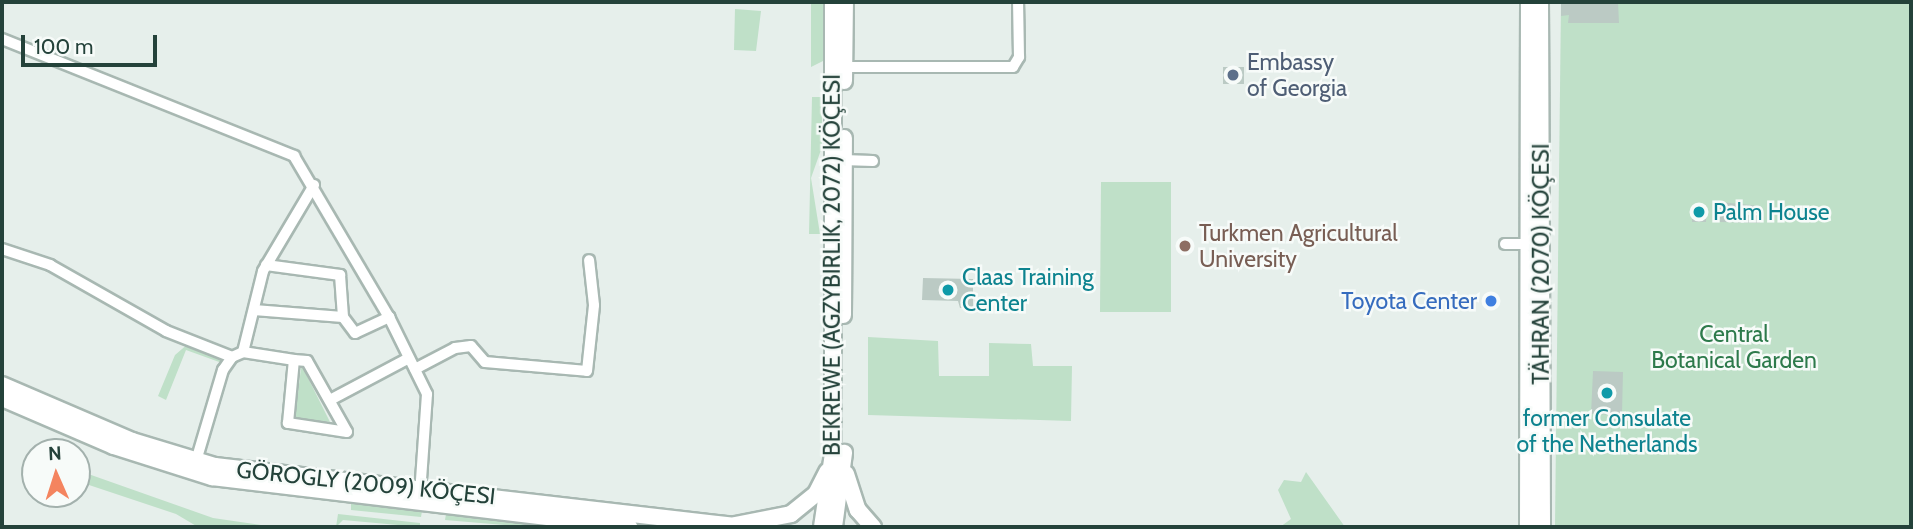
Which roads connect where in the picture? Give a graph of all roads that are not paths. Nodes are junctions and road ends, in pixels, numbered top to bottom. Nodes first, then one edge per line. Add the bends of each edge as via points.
1 (833, 2) edge
2 (845, 2) edge
3 (1018, 2) edge
4 (1529, 2) edge
5 (1541, 2) edge
6 (2, 39) edge
7 (839, 67) junction
8 (844, 160) junction
9 (873, 161) dead end
10 (314, 185) junction
11 (1505, 244) dead end
12 (1529, 244) junction
13 (2, 249) edge
14 (589, 260) dead end
15 (266, 265) junction
16 (254, 310) junction
17 (343, 317) junction
18 (389, 317) junction
19 (238, 355) junction
20 (409, 358) junction
21 (294, 360) junction
22 (415, 369) junction
23 (2, 385) edge
24 (2, 398) edge
25 (330, 401) junction
26 (838, 453) junction
27 (196, 461) junction
28 (420, 496) junction
29 (738, 526) edge
30 (629, 527) edge
31 (822, 527) edge
32 (834, 527) edge
33 (873, 527) edge
34 (1528, 527) edge
35 (1542, 527) edge

1 - 7 main road, BEKREWE (AGZYBIRLIK, 2072) KÖÇESI
2 - 7 main road, BEKREWE (AGZYBIRLIK, 2072) KÖÇESI
3 - 7 street via 1019,57 1013,66
4 - 12 main road, TÄHRAN (2070) KÖÇESI
5 - 35 main road, TÄHRAN (2070) KÖÇESI
6 - 10 street via 282,149
7 - 8 main road, BEKREWE (AGZYBIRLIK, 2072) KÖÇESI
7 - 26 main road, BEKREWE (AGZYBIRLIK, 2072) KÖÇESI
8 - 9 street
8 - 26 main road, BEKREWE (AGZYBIRLIK, 2072) KÖÇESI
10 - 15 street
10 - 18 street
11 - 12 street
12 - 34 main road, TÄHRAN (2070) KÖÇESI
13 - 19 street via 50,265 166,331
14 - 22 street via 594,305 587,371 485,362 478,349 464,346
15 - 16 street
15 - 17 street via 340,275
16 - 17 street
16 - 19 street
17 - 18 street via 355,333
18 - 20 street
19 - 21 street
19 - 27 street
20 - 22 street
20 - 25 street
21 - 25 street via 307,361
21 - 25 street via 288,423 347,432
22 - 28 street via 430,407
23 - 27 main road, GÖROGLY (2009) KÖÇESI via 132,441
24 - 28 main road, GÖROGLY (2009) KÖÇESI via 192,472
26 - 29 main road, GÖROGLY (2009) KÖÇESI via 819,489 800,508 768,522
26 - 31 main road, BEKREWE (AGZYBIRLIK, 2072) KÖÇESI
26 - 32 main road, BEKREWE (AGZYBIRLIK, 2072) KÖÇESI
26 - 33 main road via 851,495
27 - 28 main road, GÖROGLY (2009) KÖÇESI
28 - 29 main road, GÖROGLY (2009) KÖÇESI
28 - 30 main road, GÖROGLY (2009) KÖÇESI

